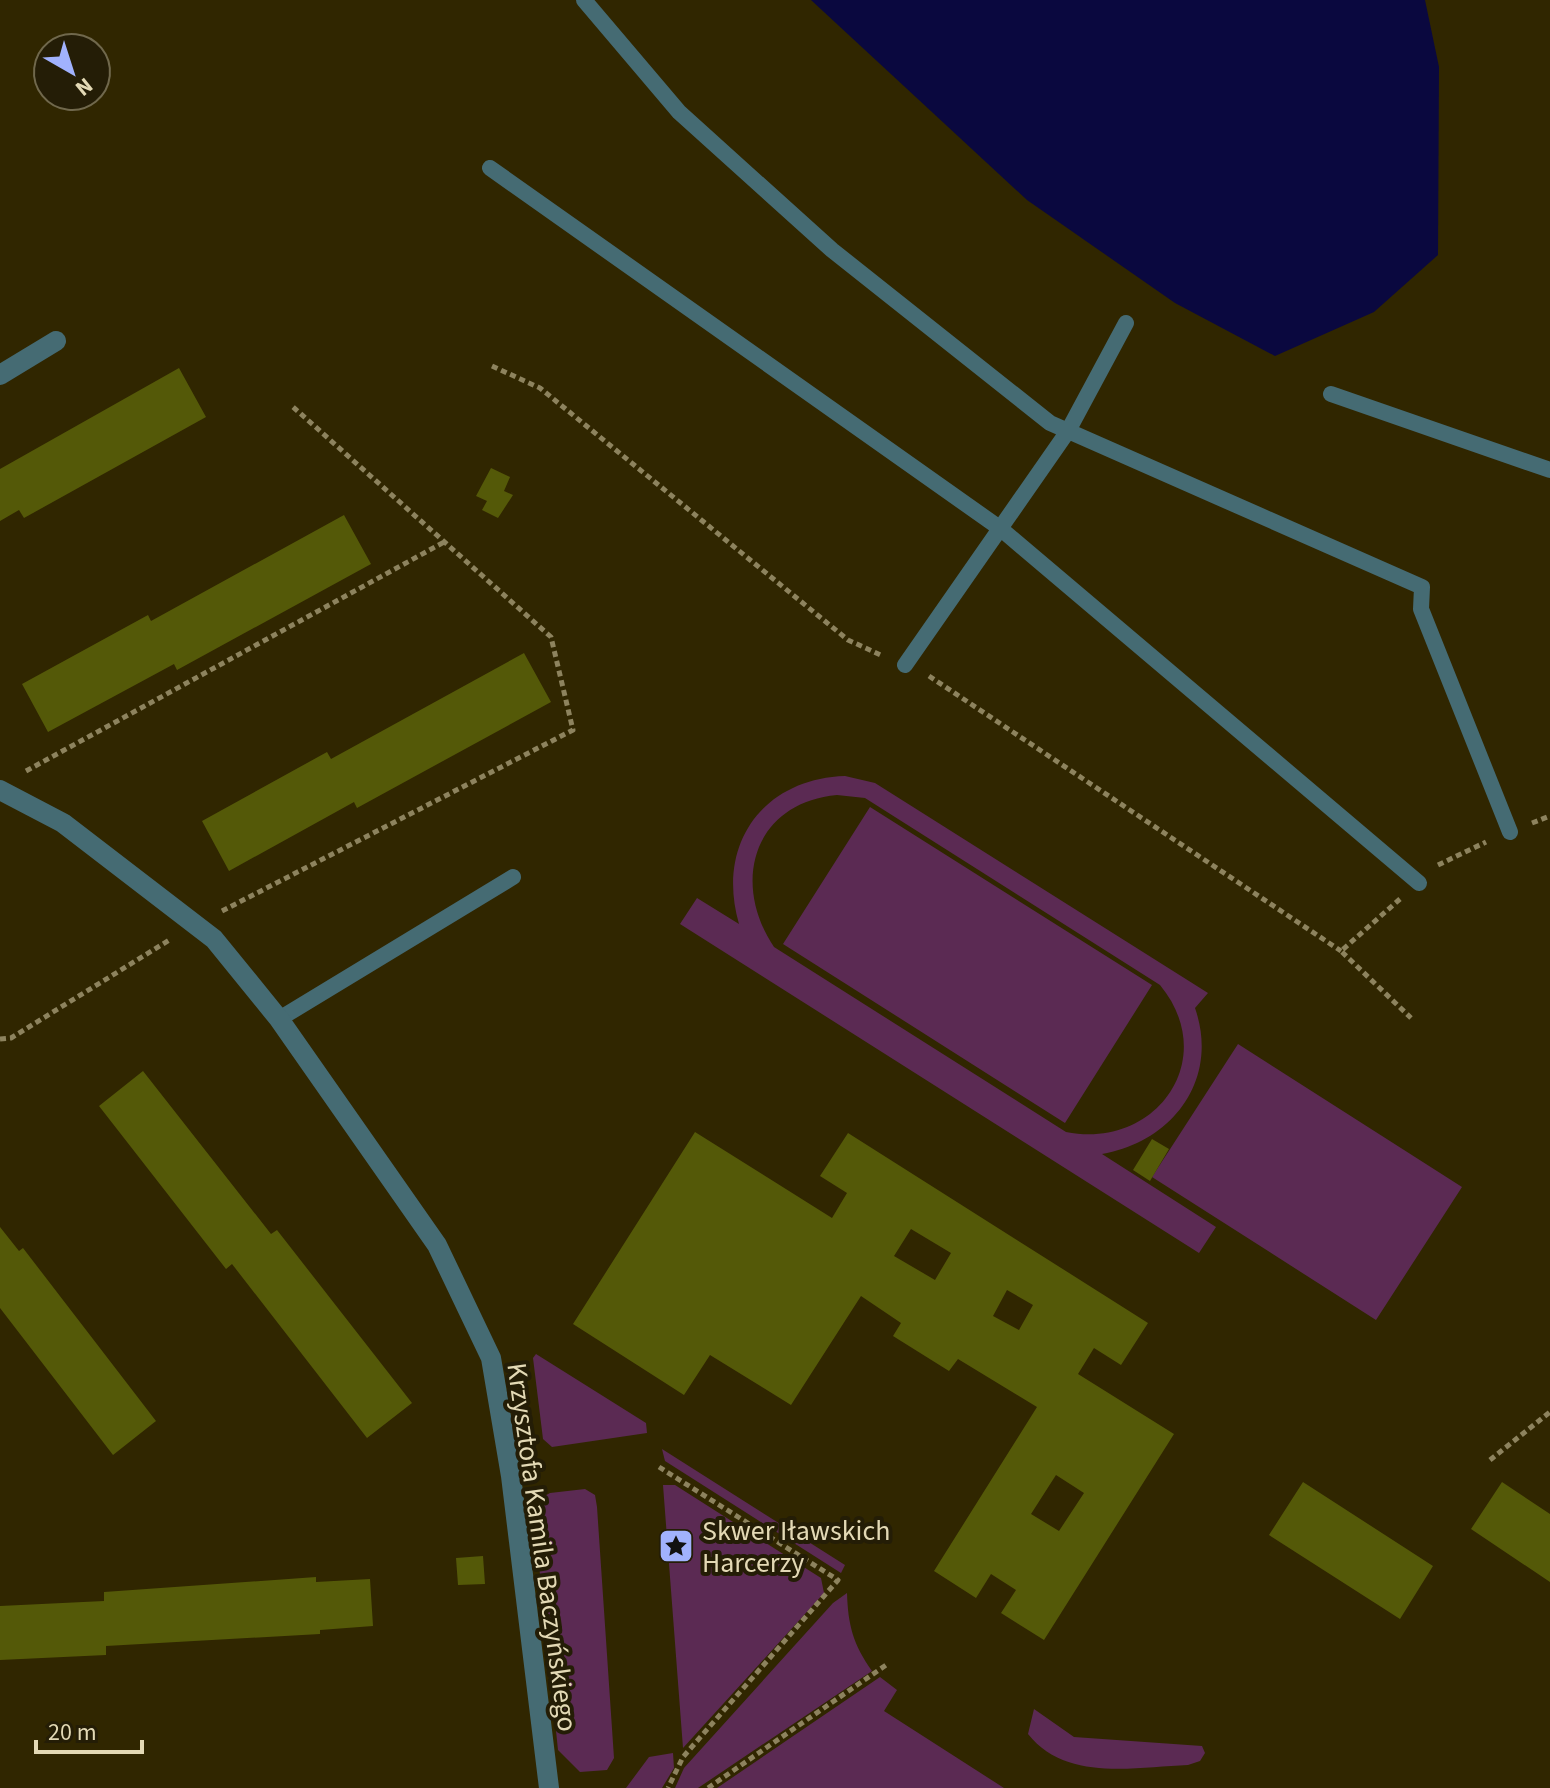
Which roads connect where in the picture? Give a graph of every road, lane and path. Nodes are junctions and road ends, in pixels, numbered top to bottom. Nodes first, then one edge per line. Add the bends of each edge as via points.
1 (584, 0) edge
2 (490, 168) dead end
3 (1126, 323) dead end
4 (56, 341) dead end
5 (0, 375) edge
6 (1331, 394) dead end
7 (292, 406) dead end
8 (1068, 431) junction
9 (1550, 470) edge
10 (1001, 529) junction
11 (446, 541) junction
12 (905, 665) dead end
13 (7, 784) edge
14 (1510, 832) dead end
15 (513, 877) dead end
16 (1419, 883) dead end
17 (195, 925) junction
18 (279, 1019) junction
19 (0, 1039) edge
20 (1550, 1412) edge
21 (1490, 1460) dead end
22 (659, 1467) dead end
23 (889, 1663) dead end
24 (549, 1788) edge
25 (668, 1788) edge
26 (708, 1788) edge

1 - 8 lane via 679,112 832,250 1050,423
2 - 10 lane
3 - 8 lane
4 - 5 street
6 - 9 lane
7 - 11 path
8 - 10 lane
8 - 14 lane via 1422,587 1421,609
10 - 12 lane
10 - 16 lane
11 - 13 path
11 - 17 path via 551,637 573,730
13 - 17 street, Krzysztofa Kamila Baczyńskiego
15 - 18 lane
17 - 18 street, Krzysztofa Kamila Baczyńskiego via 214,939
17 - 19 path via 11,1038
18 - 24 street, Krzysztofa Kamila Baczyńskiego via 437,1245 491,1358 510,1464
20 - 21 path
22 - 25 path via 838,1580 683,1757
23 - 26 path

